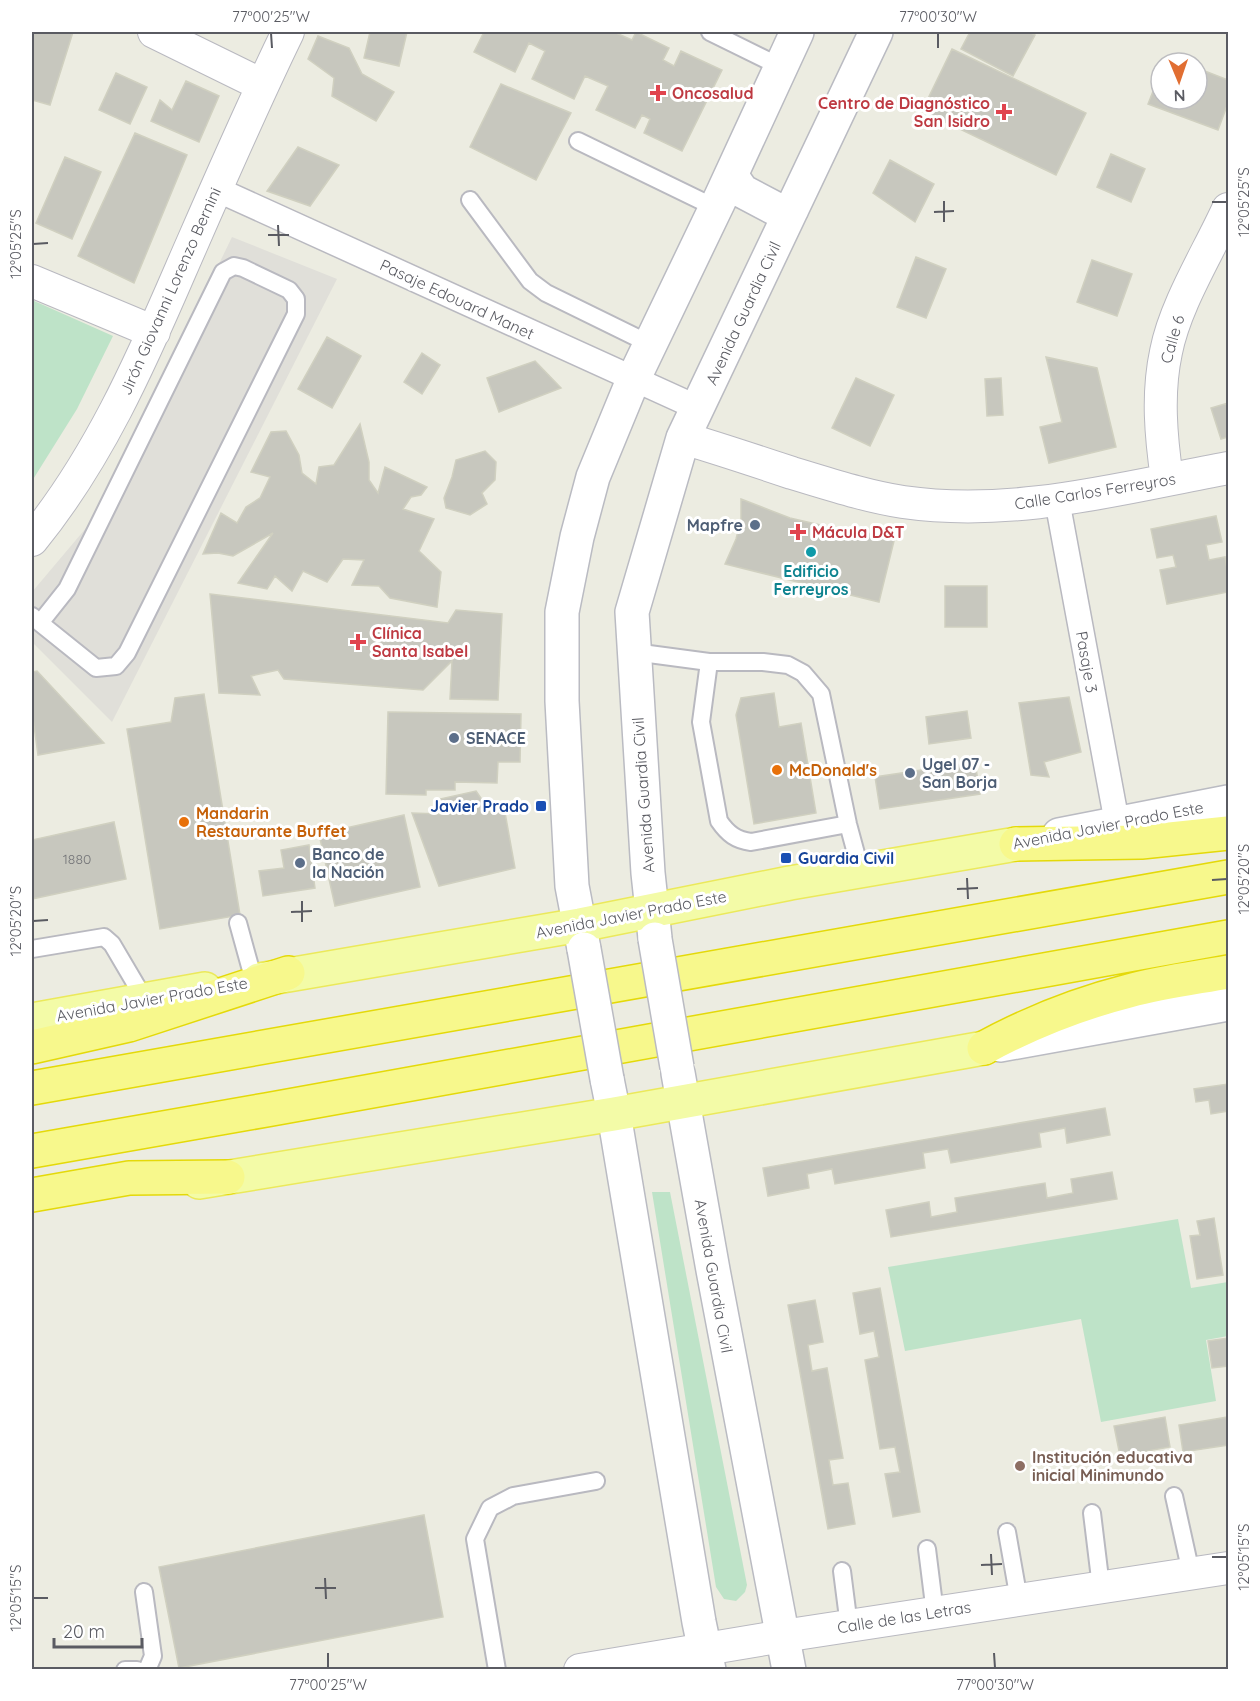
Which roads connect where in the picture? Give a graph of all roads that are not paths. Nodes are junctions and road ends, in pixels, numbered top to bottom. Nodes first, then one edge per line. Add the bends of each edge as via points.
1 (153, 32) edge
2 (288, 32) edge
3 (710, 32) edge
4 (797, 32) edge
5 (876, 32) edge
6 (781, 67) junction
7 (262, 85) junction
8 (578, 141) dead end
9 (216, 189) junction
10 (722, 195) junction
11 (470, 201) dead end
12 (1228, 209) edge
13 (787, 221) junction
14 (32, 281) edge
15 (154, 332) junction
16 (650, 344) junction
17 (633, 380) junction
18 (698, 408) junction
19 (683, 438) junction
20 (1228, 468) edge
21 (1167, 480) junction
22 (1057, 500) junction
23 (32, 540) edge
24 (36, 619) edge
25 (634, 652) junction
26 (710, 662) junction
27 (1228, 802) edge
28 (1117, 823) junction
29 (848, 824) junction
30 (1228, 833) edge
31 (1016, 844) junction
32 (861, 872) junction
33 (1228, 877) edge
34 (238, 924) dead end
35 (653, 925) junction
36 (582, 937) junction
37 (1228, 937) edge
38 (32, 949) edge
39 (1228, 972) edge
40 (288, 974) junction
41 (254, 981) junction
42 (145, 1000) junction
43 (1228, 1004) edge
44 (32, 1020) edge
45 (32, 1047) edge
46 (984, 1048) junction
47 (32, 1088) edge
48 (682, 1101) junction
49 (614, 1114) junction
50 (32, 1151) edge
51 (228, 1177) junction
52 (32, 1195) edge
53 (32, 1211) edge
54 (596, 1481) dead end
55 (1174, 1496) dead end
56 (1092, 1513) dead end
57 (1007, 1532) dead end
58 (927, 1550) dead end
59 (1228, 1568) edge
60 (842, 1572) dead end
61 (1191, 1574) junction
62 (1101, 1587) junction
63 (144, 1592) dead end
64 (1019, 1600) junction
65 (935, 1613) junction
66 (849, 1626) junction
67 (783, 1636) junction
68 (708, 1659) edge
69 (125, 1670) edge
70 (137, 1670) edge
71 (147, 1670) edge
72 (497, 1670) edge
73 (580, 1670) edge
74 (789, 1670) edge

1 - 7 street
2 - 7 street, Jirón Giovanni Lorenzo Bernini
3 - 6 lane
4 - 6 main road
5 - 13 main road, Avenida Guardia Civil
6 - 10 main road
7 - 9 street, Jirón Giovanni Lorenzo Bernini
8 - 10 lane
9 - 15 street, Jirón Giovanni Lorenzo Bernini
9 - 17 street, Pasaje Edouard Manet
10 - 13 main road via 742,191 778,210
10 - 16 main road
11 - 16 lane via 530,281 546,293
12 - 21 street, Calle 6 via 1175,322 1166,350 1161,410
13 - 18 main road, Avenida Guardia Civil
14 - 15 street
15 - 23 street, Jirón Giovanni Lorenzo Bernini via 97,447
16 - 17 main road
17 - 18 street, Pasaje Edouard Manet
17 - 36 main road via 593,477 562,612 562,700 572,886
18 - 19 main road, Avenida Guardia Civil
19 - 22 street, Calle Carlos Ferreyros via 852,492 903,502 983,507
19 - 25 main road, Avenida Guardia Civil via 632,612
20 - 21 street, Calle Carlos Ferreyros
21 - 22 street, Calle Carlos Ferreyros
22 - 28 street, Pasaje 3
24 - 24 lane via 96,668 116,666 127,653 296,314 296,299 289,290 243,268 234,266 223,272 67,589
25 - 26 lane
25 - 35 main road, Avenida Guardia Civil
26 - 29 lane via 788,665 804,673 822,694
26 - 29 lane via 701,722 719,821 726,832 739,841 751,842
27 - 28 main road, Avenida Javier Prado Este
28 - 31 main road, Avenida Javier Prado Este
29 - 32 lane
30 - 31 highway via 1142,842
31 - 32 main road, Avenida Javier Prado Este
32 - 35 main road, Avenida Javier Prado Este
33 - 47 highway
34 - 41 lane
35 - 36 main road, Avenida Javier Prado Este
35 - 48 main road, Avenida Guardia Civil, bridge
36 - 40 main road, Avenida Javier Prado Este
36 - 49 main road, bridge
37 - 50 highway
38 - 42 lane via 104,937
39 - 46 highway via 1130,990 1080,1005
40 - 41 main road, Avenida Javier Prado Este
40 - 45 highway via 129,1025
41 - 42 main road, Avenida Javier Prado Este
42 - 44 main road, Avenida Javier Prado Este
43 - 46 main road
46 - 48 main road
48 - 49 main road
48 - 67 main road, Avenida Guardia Civil
49 - 51 main road
49 - 68 main road
51 - 52 highway via 129,1178
51 - 53 main road
54 - 72 lane via 513,1496 490,1508 475,1539
55 - 61 lane
56 - 62 lane
57 - 64 lane
58 - 65 lane
59 - 61 street, Calle de las Letras
60 - 66 lane
61 - 62 street, Calle de las Letras
62 - 64 street, Calle de las Letras
63 - 71 lane via 153,1656
64 - 65 street, Calle de las Letras
65 - 66 street, Calle de las Letras
66 - 67 street, Calle de las Letras
67 - 68 street, Calle de las Letras
67 - 74 main road, Avenida Guardia Civil
68 - 73 street, Calle de las Letras
69 - 70 lane

